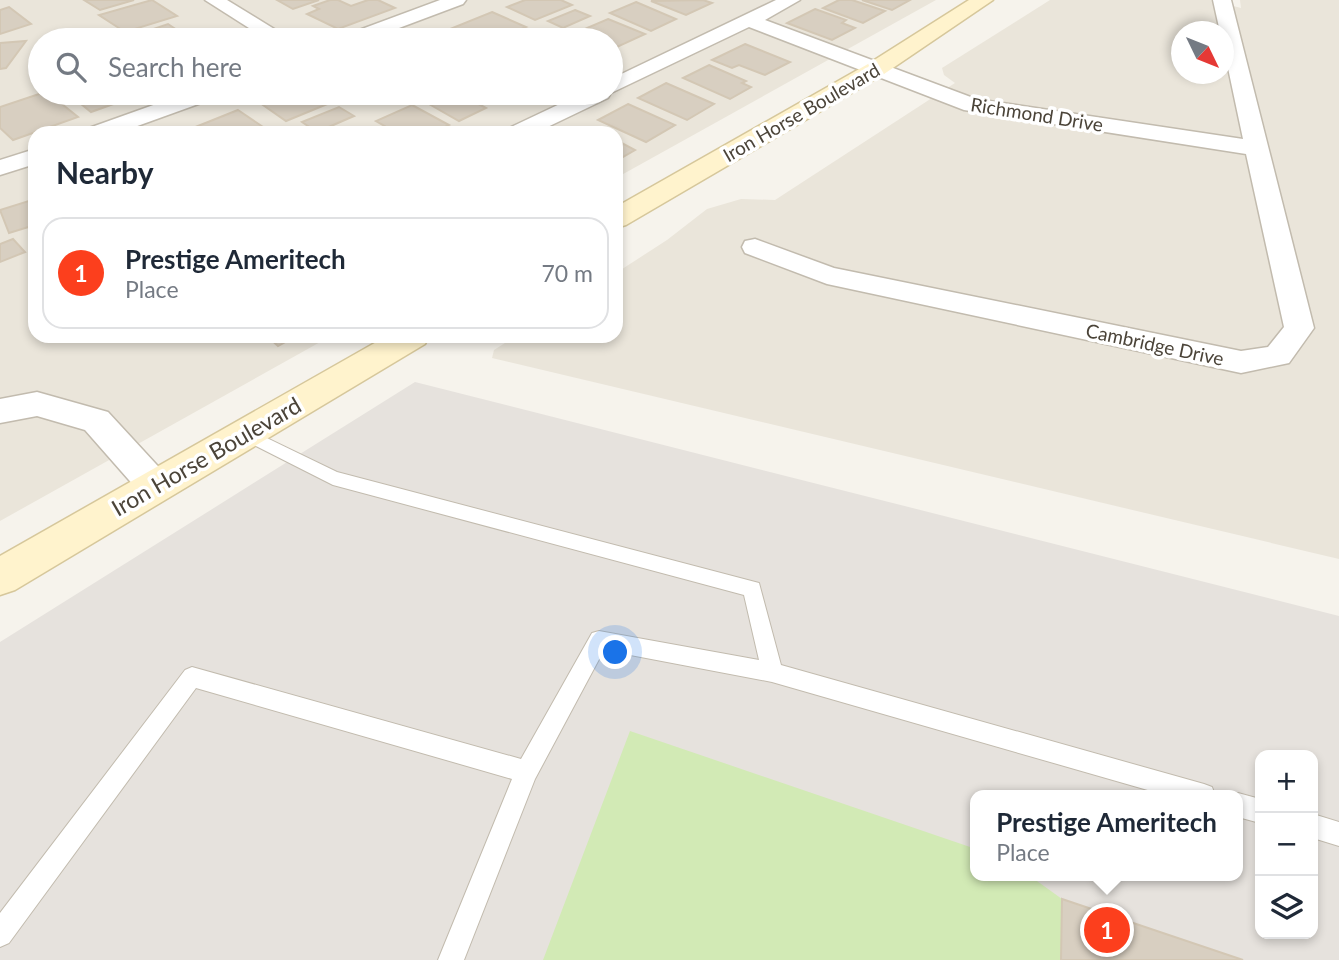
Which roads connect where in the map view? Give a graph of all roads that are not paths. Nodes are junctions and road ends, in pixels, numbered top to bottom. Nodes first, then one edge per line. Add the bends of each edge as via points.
1 (214, 0) edge
2 (457, 0) edge
3 (791, 0) edge
4 (983, 0) edge
5 (1222, 0) edge
6 (747, 20) junction
7 (262, 28) edge
8 (382, 28) edge
9 (876, 69) junction
10 (623, 81) edge
11 (174, 105) edge
12 (575, 105) edge
13 (116, 126) edge
14 (532, 126) edge
15 (1256, 148) junction
16 (28, 158) edge
17 (1, 168) edge
18 (623, 215) edge
19 (754, 247) dead end
20 (401, 343) edge
21 (0, 411) edge
22 (244, 433) junction
23 (155, 486) junction
24 (0, 577) edge
25 (772, 672) junction
26 (526, 772) junction
27 (1186, 790) edge
28 (1318, 828) edge
29 (1339, 834) edge
30 (0, 934) edge
31 (451, 960) edge

1 - 7 street
2 - 8 street
3 - 6 street
4 - 9 street, Iron Horse Boulevard
5 - 15 street, Cambridge Drive
6 - 9 street, Richmond Drive
6 - 10 street
9 - 15 street, Richmond Drive via 972,104
9 - 18 street, Iron Horse Boulevard
11 - 13 street
12 - 14 street
15 - 19 street, Cambridge Drive via 1299,328 1279,356 1241,362 827,275
16 - 17 street
20 - 22 street, Iron Horse Boulevard
21 - 23 street via 37,404 96,421
22 - 23 street, Iron Horse Boulevard
22 - 25 lane via 333,478 752,589
23 - 24 street, Iron Horse Boulevard
25 - 26 lane via 599,640
25 - 27 lane
26 - 30 lane via 192,677
26 - 31 lane
28 - 29 lane

